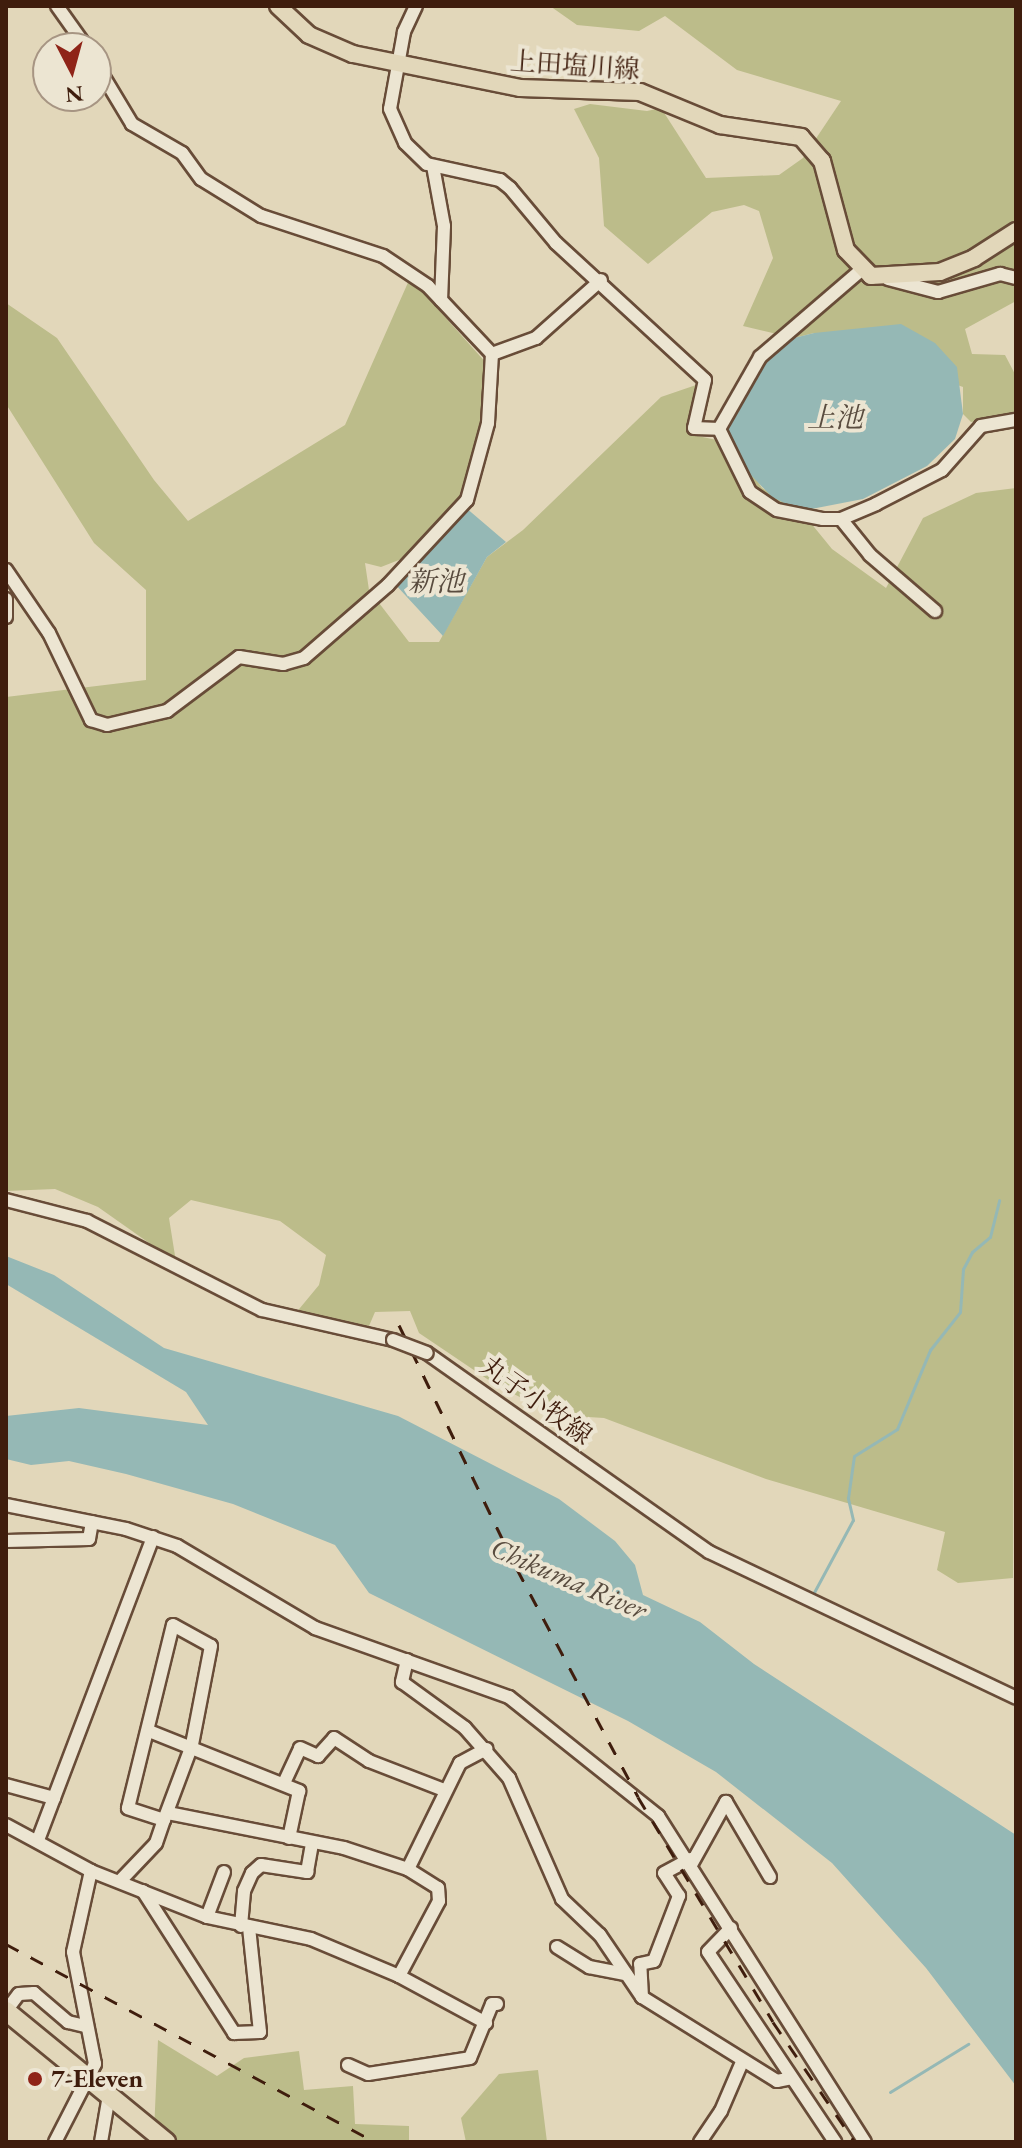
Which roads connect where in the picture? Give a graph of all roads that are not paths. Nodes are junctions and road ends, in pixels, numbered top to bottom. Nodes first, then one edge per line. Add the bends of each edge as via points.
1 (57, 6) edge
2 (278, 6) edge
3 (416, 6) edge
4 (76, 32) edge
5 (398, 65) junction
6 (112, 91) edge
7 (433, 166) junction
8 (1016, 231) edge
9 (861, 270) junction
10 (1016, 278) edge
11 (888, 279) junction
12 (601, 280) junction
13 (441, 300) junction
14 (492, 354) junction
15 (1016, 420) edge
16 (719, 429) junction
17 (841, 519) junction
18 (6, 572) edge
19 (6, 599) edge
20 (935, 611) dead end
21 (6, 617) edge
22 (6, 1200) edge
23 (6, 1505) edge
24 (92, 1522) junction
25 (153, 1537) junction
26 (6, 1541) edge
27 (407, 1660) junction
28 (1016, 1698) edge
29 (149, 1731) junction
30 (192, 1745) junction
31 (486, 1749) junction
32 (284, 1783) junction
33 (6, 1785) edge
34 (444, 1790) junction
35 (54, 1798) junction
36 (166, 1816) junction
37 (6, 1825) edge
38 (289, 1838) junction
39 (38, 1840) junction
40 (312, 1843) junction
41 (691, 1861) junction
42 (408, 1869) junction
43 (91, 1871) junction
44 (224, 1872) dead end
45 (770, 1877) dead end
46 (120, 1881) junction
47 (143, 1891) junction
48 (207, 1917) junction
49 (245, 1926) junction
50 (731, 1928) junction
51 (557, 1947) dead end
52 (626, 1974) junction
53 (399, 1976) junction
54 (642, 1997) junction
55 (497, 2004) dead end
56 (6, 2011) edge
57 (486, 2023) junction
58 (86, 2026) junction
59 (742, 2062) junction
60 (348, 2065) dead end
61 (792, 2078) junction
62 (90, 2079) junction
63 (109, 2095) junction
64 (824, 2136) edge
65 (55, 2142) edge
66 (101, 2142) edge
67 (166, 2142) edge
68 (700, 2142) edge
69 (835, 2142) edge
70 (865, 2142) edge

1 - 4 street
2 - 5 main road, 上田塩川線 via 321,42
3 - 5 street
5 - 7 street via 390,118 414,153
5 - 9 main road, 上田塩川線 via 550,92 640,92 720,125 801,137 822,161 846,250
6 - 13 street via 132,124 182,153 201,179 288,228 408,269
7 - 12 street via 500,180 556,243
7 - 13 street via 444,226
8 - 11 main road via 940,272
9 - 11 main road
9 - 16 street via 760,357
10 - 11 street via 1000,274 938,292
12 - 14 street via 536,338
12 - 16 street via 705,380 694,428
13 - 14 street
14 - 18 street via 488,423 467,500 388,585 304,658 283,664 239,657 167,711 97,724 27,595
15 - 17 street via 981,426 942,470
16 - 17 street via 742,481 764,503 809,519
17 - 20 street via 870,555
19 - 21 street
22 - 28 street, 丸子小牧線, bridge via 87,1221 262,1310 393,1340 427,1353 709,1552
23 - 24 street
24 - 25 street
24 - 26 street via 89,1539
25 - 27 street via 199,1557 315,1628
25 - 35 street
27 - 31 street via 402,1682
27 - 41 street via 509,1697 646,1802
29 - 30 street
29 - 30 street via 173,1625 211,1646
29 - 36 street via 128,1808
30 - 32 street
30 - 36 street
31 - 34 street via 460,1763
31 - 52 street via 525,1810 562,1899 600,1935
32 - 34 street via 300,1748 318,1756 334,1738 369,1761
32 - 38 street via 299,1791
33 - 35 street
34 - 42 street
35 - 39 street
36 - 38 street
36 - 46 street via 156,1843
37 - 39 street
38 - 40 street
39 - 43 street
40 - 42 street
40 - 49 street via 307,1872 261,1865 252,1873 244,1891
41 - 45 street via 726,1802
41 - 50 street
41 - 54 street via 664,1873 679,1896 654,1961 640,1964
42 - 53 street via 438,1888 439,1901
43 - 46 street
43 - 58 street via 73,1952
44 - 48 street
46 - 47 street
47 - 48 street
47 - 49 street via 234,2033 260,2032
48 - 49 street
49 - 53 street via 311,1939
50 - 61 street via 708,1952
50 - 70 street
51 - 52 street via 589,1967
52 - 54 street
53 - 57 street
54 - 59 street
55 - 57 street via 492,2004
56 - 58 street via 19,1994 34,1993 68,2022
56 - 62 highway
57 - 60 street via 470,2058 368,2074
58 - 62 street via 95,2064
59 - 61 street via 777,2081
59 - 68 street via 721,2111
61 - 64 street
62 - 63 highway
62 - 65 street
63 - 66 street
63 - 67 highway
64 - 69 street

